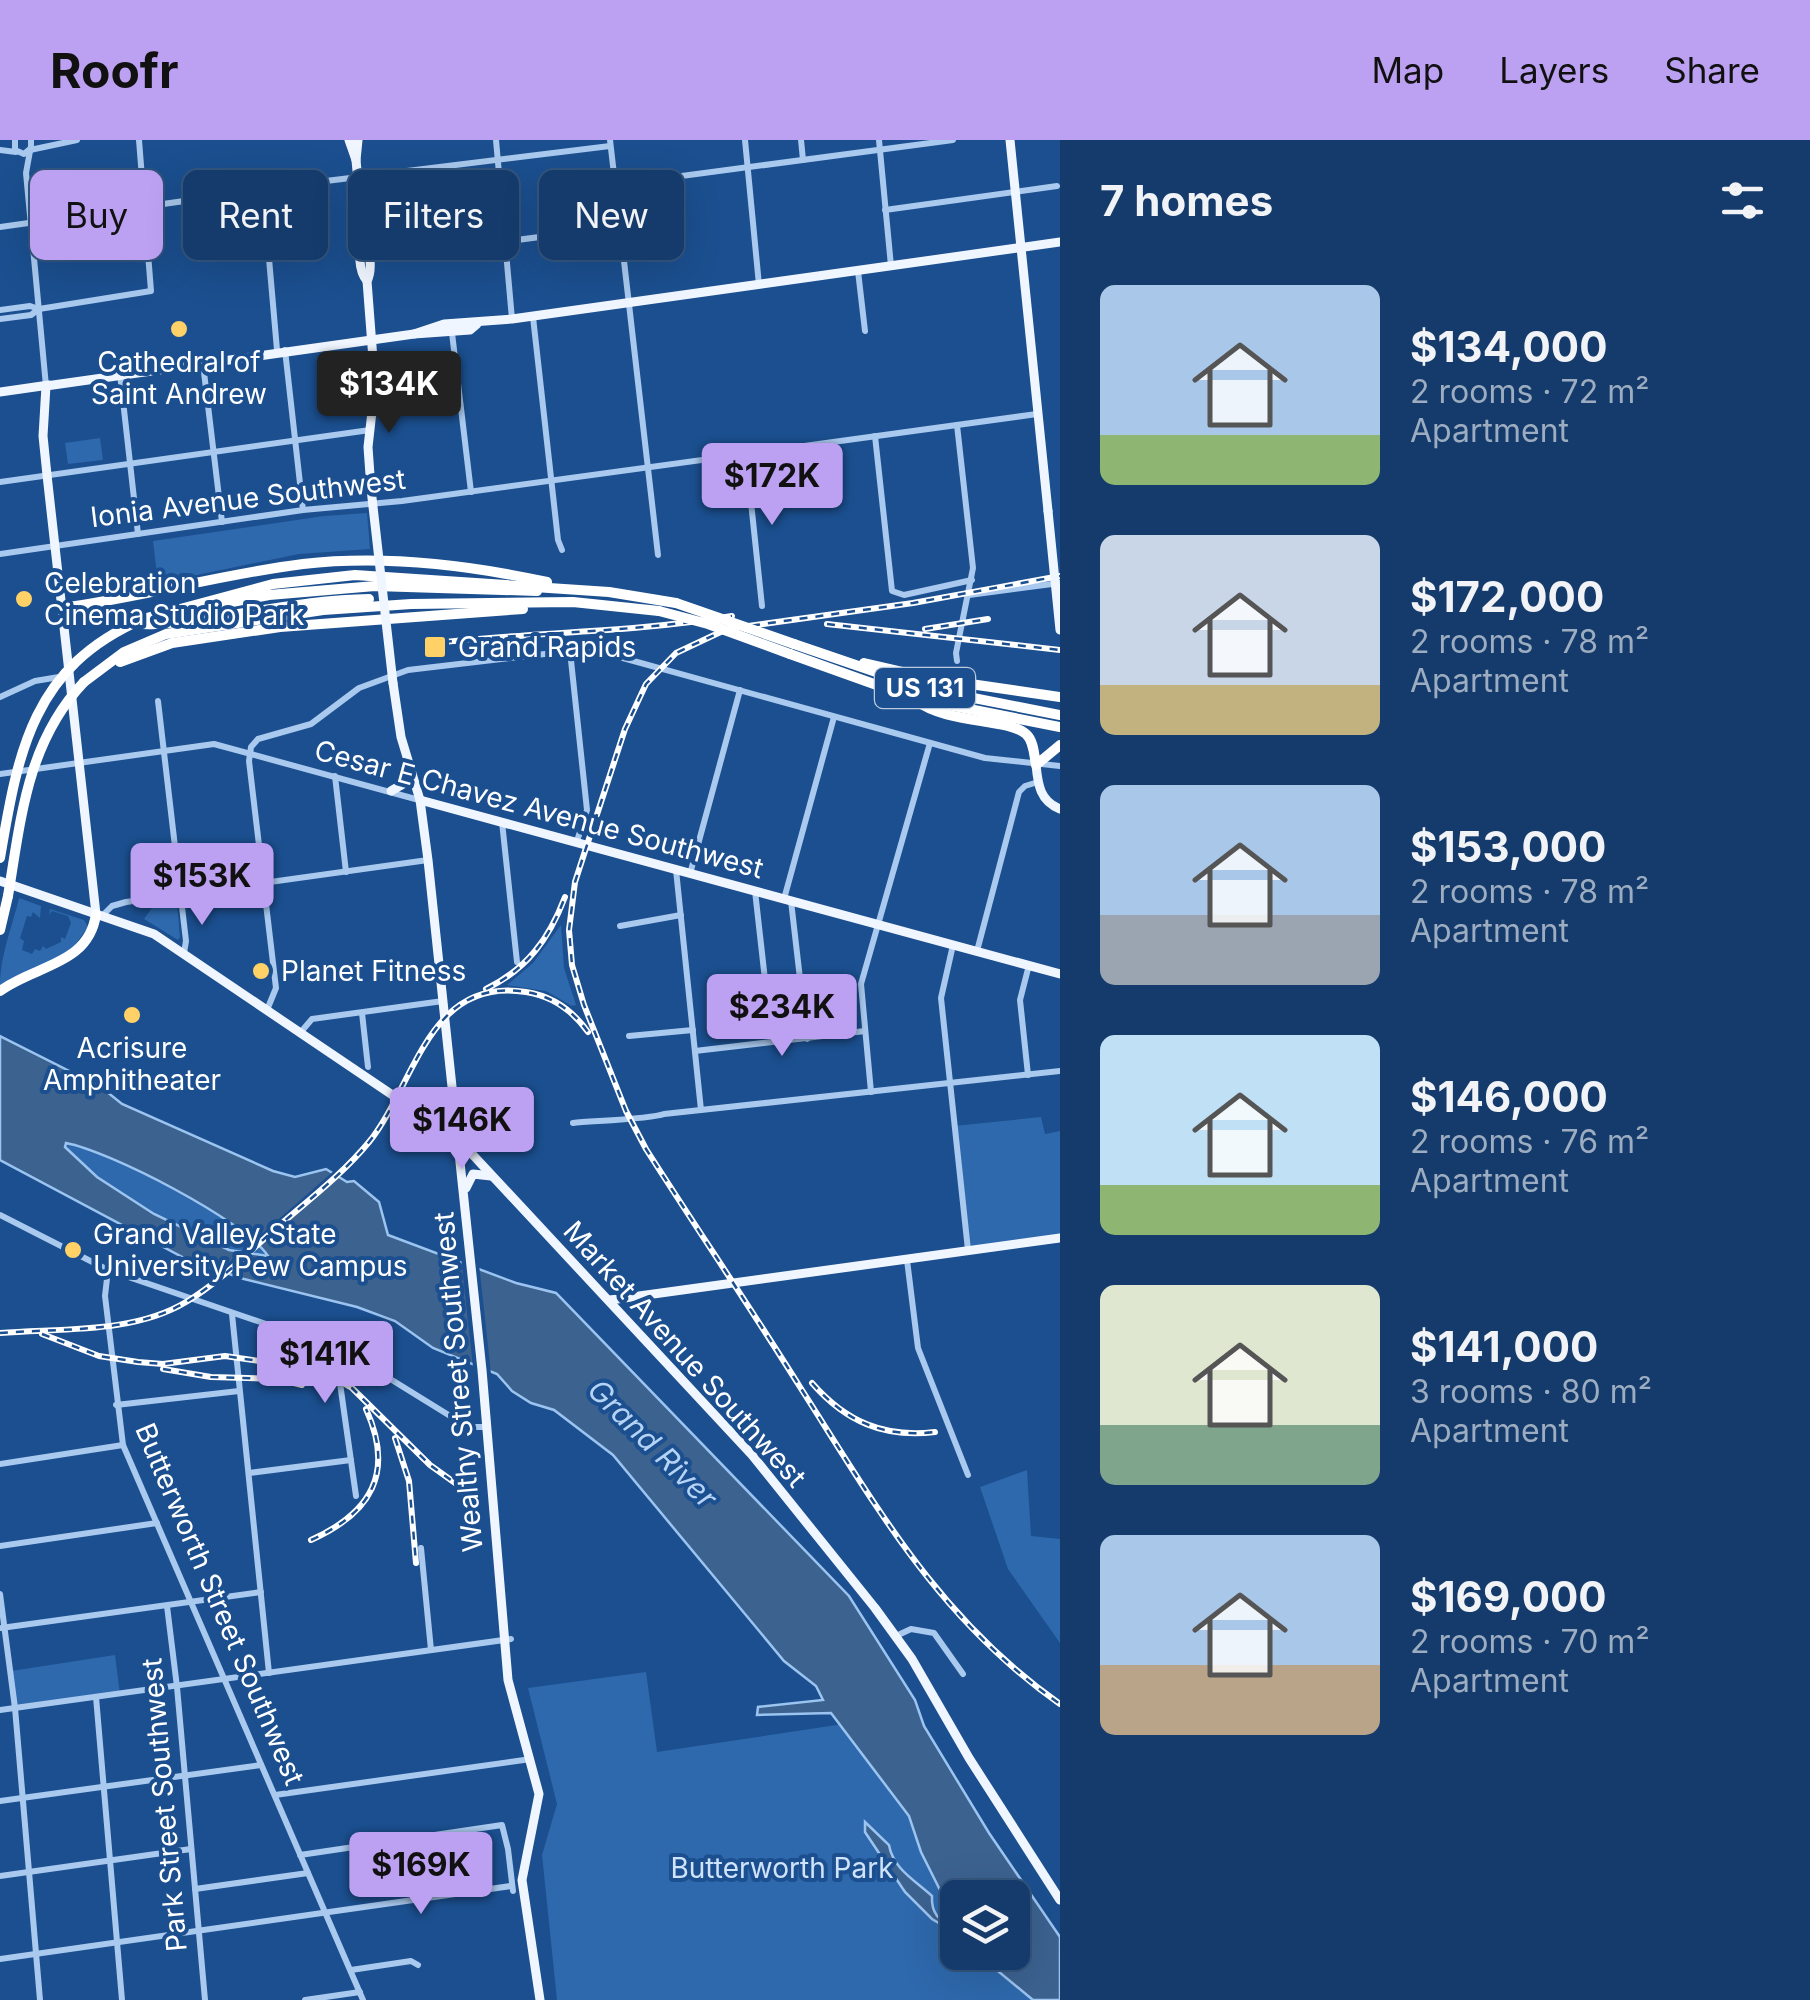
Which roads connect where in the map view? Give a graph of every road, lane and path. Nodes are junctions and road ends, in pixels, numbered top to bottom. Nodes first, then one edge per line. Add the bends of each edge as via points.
1 (15, 140) edge
2 (30, 140) edge
3 (77, 140) edge
4 (139, 140) edge
5 (350, 140) edge
6 (358, 140) edge
7 (496, 140) edge
8 (746, 140) edge
9 (801, 140) edge
10 (879, 140) edge
11 (954, 140) edge
12 (1010, 140) edge
13 (610, 143) edge
14 (0, 148) edge
15 (30, 150) junction
16 (880, 150) junction
17 (18, 152) junction
18 (356, 160) junction
19 (498, 160) junction
20 (804, 160) junction
21 (748, 168) junction
22 (142, 170) edge
23 (357, 170) edge
24 (420, 170) edge
25 (499, 170) edge
26 (613, 170) edge
27 (26, 174) junction
28 (684, 176) edge
29 (1058, 186) dead end
30 (1014, 192) junction
31 (885, 210) junction
32 (30, 213) edge
33 (30, 223) edge
34 (0, 228) edge
35 (1060, 244) edge
36 (1020, 249) junction
37 (34, 260) edge
38 (149, 260) edge
39 (271, 260) edge
40 (361, 260) edge
41 (369, 260) edge
42 (507, 260) edge
43 (623, 260) edge
44 (891, 266) junction
45 (858, 271) junction
46 (367, 281) junction
47 (759, 284) junction
48 (630, 303) junction
49 (39, 309) junction
50 (0, 310) edge
51 (533, 316) junction
52 (0, 319) edge
53 (512, 319) junction
54 (476, 324) junction
55 (452, 332) junction
56 (865, 332) dead end
57 (414, 334) junction
58 (372, 340) junction
59 (282, 351) junction
60 (202, 363) junction
61 (120, 375) junction
62 (46, 386) junction
63 (0, 392) edge
64 (1037, 414) junction
65 (957, 424) junction
66 (370, 430) junction
67 (875, 436) junction
68 (296, 440) junction
69 (214, 452) junction
70 (746, 455) junction
71 (130, 464) junction
72 (648, 468) junction
73 (47, 475) junction
74 (0, 482) edge
75 (551, 482) junction
76 (471, 492) junction
77 (303, 510) junction
78 (222, 522) junction
79 (138, 534) junction
80 (55, 546) junction
81 (562, 550) dead end
82 (0, 554) edge
83 (658, 555) dead end
84 (972, 580) junction
85 (1060, 584) edge
86 (382, 586) junction
87 (568, 588) junction
88 (582, 590) junction
89 (969, 595) junction
90 (595, 603) junction
91 (411, 604) junction
92 (762, 606) dead end
93 (62, 613) junction
94 (143, 618) junction
95 (385, 620) junction
96 (1060, 630) edge
97 (792, 649) junction
98 (570, 651) junction
99 (828, 656) junction
100 (958, 661) dead end
101 (69, 675) junction
102 (84, 682) junction
103 (740, 690) junction
104 (0, 697) edge
105 (1060, 697) edge
106 (914, 698) junction
107 (158, 702) dead end
108 (1060, 716) edge
109 (834, 717) junction
110 (1060, 727) edge
111 (930, 743) junction
112 (1060, 746) edge
113 (164, 750) junction
114 (250, 753) junction
115 (79, 762) junction
116 (1036, 764) junction
117 (1060, 766) edge
118 (410, 767) junction
119 (0, 774) edge
120 (335, 776) junction
121 (1038, 782) junction
122 (391, 791) junction
123 (420, 800) junction
124 (1060, 809) edge
125 (502, 821) junction
126 (577, 842) junction
127 (0, 858) edge
128 (428, 860) junction
129 (676, 870) junction
130 (346, 872) junction
131 (690, 874) junction
132 (0, 881) edge
133 (263, 884) junction
134 (755, 892) junction
135 (180, 896) junction
136 (788, 900) junction
137 (100, 915) junction
138 (681, 916) junction
139 (878, 924) junction
140 (620, 926) dead end
141 (0, 930) edge
142 (954, 944) junction
143 (977, 951) junction
144 (184, 953) junction
145 (517, 962) dead end
146 (1029, 965) junction
147 (1060, 974) edge
148 (0, 991) edge
149 (443, 1002) junction
150 (266, 1010) junction
151 (362, 1013) junction
152 (693, 1030) junction
153 (300, 1032) junction
154 (865, 1032) junction
155 (629, 1036) dead end
156 (807, 1038) junction
157 (772, 1042) junction
158 (695, 1051) junction
159 (368, 1067) dead end
160 (1060, 1071) edge
161 (1028, 1074) junction
162 (950, 1082) junction
163 (872, 1092) junction
164 (701, 1110) junction
165 (573, 1123) dead end
166 (459, 1140) junction
167 (494, 1177) junction
168 (464, 1197) junction
169 (0, 1215) edge
170 (1060, 1238) edge
171 (968, 1250) junction
172 (907, 1260) junction
173 (108, 1270) junction
174 (610, 1300) junction
175 (232, 1314) junction
176 (335, 1348) junction
177 (239, 1391) junction
178 (116, 1406) junction
179 (486, 1428) junction
180 (123, 1445) junction
181 (351, 1460) junction
182 (0, 1464) edge
183 (249, 1472) junction
184 (968, 1476) dead end
185 (356, 1496) dead end
186 (157, 1523) junction
187 (0, 1546) edge
188 (421, 1548) dead end
189 (261, 1592) junction
190 (0, 1594) edge
191 (192, 1603) junction
192 (167, 1606) junction
193 (2, 1628) edge
194 (896, 1636) junction
195 (507, 1640) junction
196 (431, 1650) junction
197 (269, 1673) junction
198 (963, 1674) dead end
199 (224, 1679) junction
200 (177, 1687) junction
201 (96, 1697) junction
202 (15, 1708) junction
203 (0, 1710) edge
204 (531, 1759) junction
205 (261, 1765) junction
206 (184, 1776) junction
207 (105, 1786) junction
208 (275, 1795) junction
209 (22, 1798) junction
210 (0, 1802) edge
211 (191, 1850) junction
212 (300, 1855) junction
213 (110, 1861) junction
214 (28, 1872) junction
215 (308, 1873) junction
216 (0, 1876) edge
217 (195, 1889) junction
218 (1060, 1900) edge
219 (325, 1912) junction
220 (198, 1931) junction
221 (117, 1943) junction
222 (36, 1954) junction
223 (0, 1959) edge
224 (418, 1965) dead end
225 (351, 1970) junction
226 (362, 1996) edge
227 (40, 2000) edge
228 (122, 2000) edge
229 (205, 2000) edge
230 (305, 2000) edge
231 (540, 2000) edge

1 - 14 street
1 - 17 street
2 - 15 street
3 - 15 street
4 - 22 street
5 - 18 main road
6 - 18 main road
7 - 19 street
8 - 21 street
9 - 20 street
10 - 16 street
11 - 16 street
12 - 30 main road
13 - 19 street
13 - 26 street
14 - 17 street
15 - 17 street
15 - 27 street
16 - 20 street
16 - 31 street
17 - 27 street
18 - 23 main road
19 - 24 street
19 - 25 street
20 - 21 street
21 - 28 street
21 - 47 street
27 - 32 street
29 - 30 street
30 - 31 street
30 - 36 main road
31 - 44 street
33 - 34 street
35 - 36 main road
36 - 44 main road
36 - 64 main road
37 - 49 street
38 - 49 street via 151,290
39 - 59 street
40 - 46 main road
41 - 46 main road
42 - 53 street
43 - 48 street
44 - 45 main road
45 - 47 main road
45 - 56 street
46 - 58 main road, Wealthy Street Southwest
47 - 48 main road
48 - 51 main road
48 - 72 street
49 - 50 street
49 - 52 street
49 - 62 street
51 - 53 main road
51 - 75 street
53 - 54 main road
54 - 55 main road
54 - 57 main road via 444,324
55 - 57 main road
55 - 76 street
57 - 58 main road
58 - 59 main road
58 - 66 main road, Wealthy Street Southwest
59 - 60 main road
59 - 68 street
60 - 61 main road
60 - 69 street
61 - 62 main road
61 - 71 street
62 - 63 main road
62 - 73 main road
64 - 65 street, Ionia Avenue Southwest
64 - 96 main road, bridge
65 - 67 street, Ionia Avenue Southwest
65 - 84 street
66 - 68 street
66 - 86 main road, Wealthy Street Southwest, bridge
67 - 70 street, Ionia Avenue Southwest
67 - 84 street via 895,594
68 - 69 street
68 - 77 street
69 - 71 street
69 - 78 street
70 - 72 street, Ionia Avenue Southwest
70 - 92 street
71 - 73 street
71 - 79 street
72 - 75 street, Ionia Avenue Southwest
72 - 83 street
73 - 74 street
73 - 80 main road
75 - 76 street, Ionia Avenue Southwest
75 - 81 street
76 - 77 street, Ionia Avenue Southwest
77 - 78 street, Ionia Avenue Southwest
78 - 79 street, Ionia Avenue Southwest
79 - 80 street, Ionia Avenue Southwest
80 - 82 street, Ionia Avenue Southwest
80 - 93 main road
84 - 89 street
85 - 89 street
86 - 87 highway via 514,593
86 - 94 highway via 268,595
86 - 95 main road, Wealthy Street Southwest, bridge
87 - 88 highway, US 131
87 - 94 highway, US 131 via 315,578
88 - 93 highway via 444,567 340,562 260,571
88 - 97 highway, US 131, bridge via 676,603
89 - 100 street
90 - 91 highway, US 131
90 - 95 highway
90 - 97 highway, US 131, bridge via 659,611
91 - 93 highway via 326,601 153,624
91 - 102 highway, US 131 via 185,629 124,652
93 - 101 main road
94 - 127 highway, US 131, bridge via 88,653 39,711 19,757
95 - 102 highway via 172,643
95 - 118 main road, Wealthy Street Southwest, bridge
97 - 99 highway, US 131
97 - 106 highway, US 131
98 - 103 street via 601,652
98 - 114 street via 402,672 359,688 311,724 258,739
98 - 126 street via 587,801
99 - 105 highway
99 - 108 highway, US 131 via 940,692
101 - 104 street
101 - 115 main road
102 - 141 highway, US 131, bridge via 36,756
103 - 109 street
103 - 131 street
106 - 110 highway, US 131
106 - 116 highway via 935,712 1023,732
107 - 113 street
109 - 111 street
109 - 136 street
111 - 116 street
111 - 139 street
112 - 116 highway
113 - 114 street, Cesar E Chavez Avenue Southwest via 214,744
113 - 115 street, Cesar E Chavez Avenue Southwest
113 - 135 street
114 - 120 street, Cesar E Chavez Avenue Southwest
114 - 133 street
115 - 119 street, Cesar E Chavez Avenue Southwest
115 - 137 main road
116 - 117 street
116 - 121 main road
118 - 122 main road via 403,784
118 - 123 main road, Wealthy Street Southwest
120 - 122 street, Cesar E Chavez Avenue Southwest
120 - 130 street
121 - 124 main road via 1045,800
121 - 143 street via 1019,792
122 - 123 street, Cesar E Chavez Avenue Southwest
123 - 125 main road, Cesar E Chavez Avenue Southwest
123 - 128 main road, Wealthy Street Southwest
125 - 126 main road, Cesar E Chavez Avenue Southwest
125 - 145 street
126 - 129 main road, Cesar E Chavez Avenue Southwest
128 - 130 street
128 - 149 main road, Wealthy Street Southwest
129 - 131 main road, Cesar E Chavez Avenue Southwest
129 - 138 street
130 - 133 street
131 - 134 main road, Cesar E Chavez Avenue Southwest
132 - 137 main road, Market Avenue Southwest
133 - 135 street
133 - 150 street via 276,988
134 - 136 main road, Cesar E Chavez Avenue Southwest
134 - 157 street
135 - 137 street via 115,905
135 - 144 street
136 - 139 main road, Cesar E Chavez Avenue Southwest
136 - 156 street
137 - 144 main road, Market Avenue Southwest via 148,931
137 - 148 highway via 74,954
138 - 140 street
138 - 152 street
139 - 142 main road, Cesar E Chavez Avenue Southwest
139 - 154 street via 861,984
142 - 143 main road, Cesar E Chavez Avenue Southwest
142 - 162 street via 940,998
143 - 146 main road, Cesar E Chavez Avenue Southwest
144 - 150 main road, Market Avenue Southwest
146 - 147 main road, Cesar E Chavez Avenue Southwest
146 - 161 street via 1020,1000
149 - 151 street
149 - 166 main road, Wealthy Street Southwest
150 - 153 main road, Market Avenue Southwest
151 - 153 street via 312,1019
151 - 159 street
152 - 155 street
152 - 158 street
153 - 166 main road, Market Avenue Southwest
154 - 156 street
154 - 163 street
156 - 157 street
157 - 158 street
158 - 164 street
160 - 161 street
161 - 162 street
162 - 163 street
162 - 171 street
163 - 164 street
164 - 165 street
166 - 167 main road, Market Avenue Southwest
166 - 168 main road, Wealthy Street Southwest
167 - 168 main road via 473,1174
167 - 174 main road, Market Avenue Southwest
168 - 179 main road, Wealthy Street Southwest
169 - 173 street
170 - 171 main road
171 - 172 main road
172 - 174 main road
172 - 184 street via 918,1348
173 - 175 street
173 - 178 street, Butterworth Street Southwest
174 - 194 main road, Market Avenue Southwest via 752,1455
175 - 176 street
175 - 177 street
176 - 179 street via 468,1427
176 - 181 street
177 - 178 street
177 - 183 street
178 - 180 street, Butterworth Street Southwest
179 - 195 main road, Wealthy Street Southwest
180 - 182 street
180 - 186 street, Butterworth Street Southwest
181 - 183 street
181 - 185 street
183 - 189 street
186 - 187 street
186 - 191 street, Butterworth Street Southwest
188 - 196 street
189 - 191 street
189 - 197 street
190 - 193 street
191 - 192 street
191 - 199 street, Butterworth Street Southwest
192 - 193 street
192 - 200 street, Park Street Southwest
193 - 202 street
194 - 198 street via 911,1629 934,1633
194 - 218 main road, Market Avenue Southwest
195 - 196 street
195 - 204 main road, Wealthy Street Southwest via 508,1680
196 - 197 street
197 - 199 street
199 - 200 street
199 - 205 street, Butterworth Street Southwest
200 - 201 street
200 - 206 street, Park Street Southwest
201 - 202 street
201 - 207 street
202 - 203 street
202 - 209 street
204 - 208 street
204 - 231 main road, Wealthy Street Southwest via 539,1794 522,1880
205 - 206 street
205 - 208 street, Butterworth Street Southwest
206 - 207 street
206 - 211 street, Park Street Southwest
207 - 209 street
207 - 213 street
208 - 212 street, Butterworth Street Southwest
209 - 210 street
209 - 214 street
211 - 213 street
211 - 217 street, Park Street Southwest
212 - 215 street, Butterworth Street Southwest
212 - 219 street via 502,1825 512,1889
213 - 214 street
213 - 221 street
214 - 216 street
214 - 222 street
215 - 217 street
215 - 219 street, Butterworth Street Southwest
217 - 220 street, Park Street Southwest
219 - 220 street
219 - 225 street, Butterworth Street Southwest
220 - 221 street
220 - 229 street, Park Street Southwest
221 - 222 street
221 - 228 street
222 - 223 street
222 - 227 street
224 - 225 street
225 - 226 street, Butterworth Street Southwest
226 - 230 street

